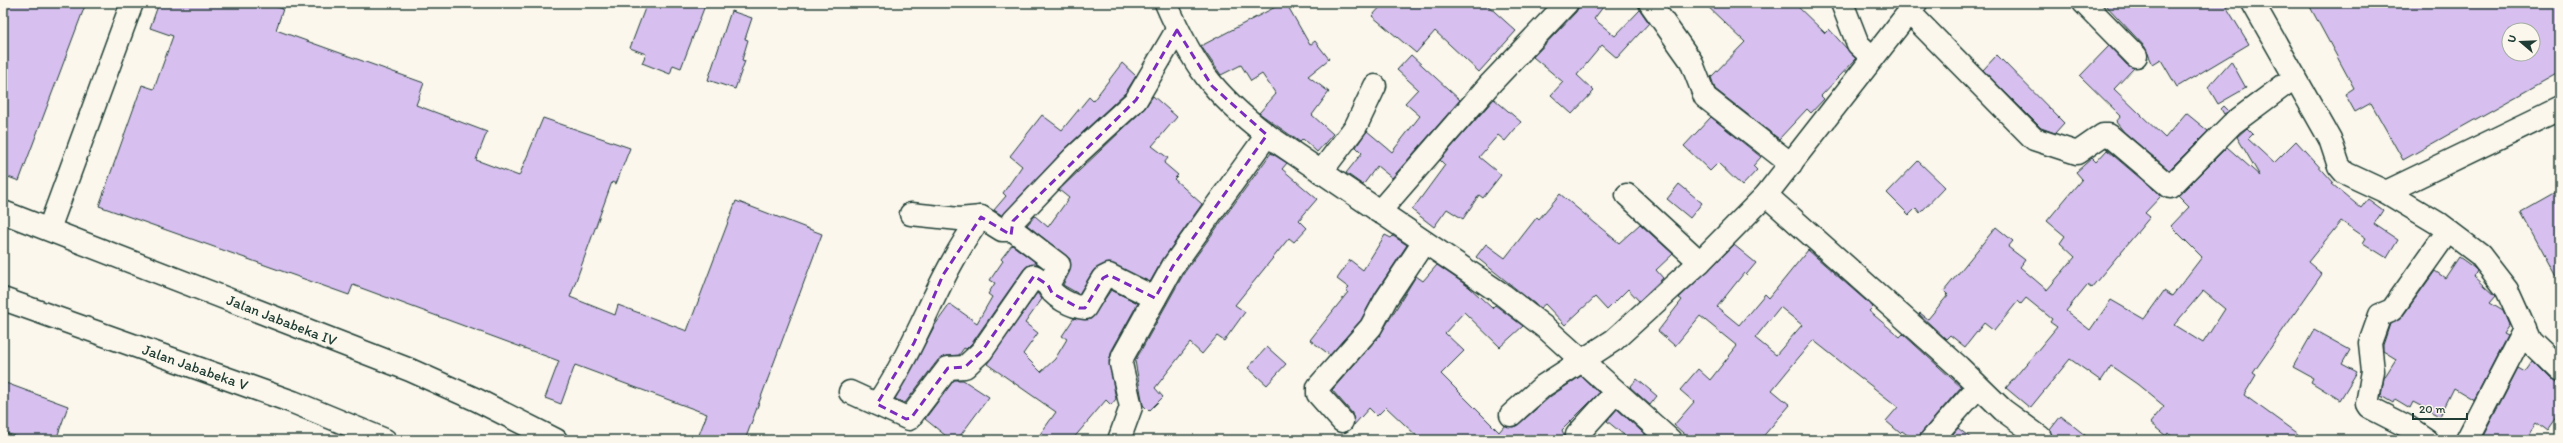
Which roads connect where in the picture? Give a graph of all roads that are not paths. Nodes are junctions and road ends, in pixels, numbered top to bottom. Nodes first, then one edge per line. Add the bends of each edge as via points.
1 (132, 3) edge
2 (1166, 3) edge
3 (1567, 3) edge
4 (1650, 3) edge
5 (1842, 3) edge
6 (2084, 3) edge
7 (2253, 3) edge
8 (1912, 8) edge
9 (1177, 30) junction
10 (2136, 56) dead end
11 (1873, 58) junction
12 (2295, 77) junction
13 (1375, 86) dead end
14 (2560, 108) edge
15 (1267, 135) junction
16 (1791, 164) junction
17 (1321, 172) junction
18 (2386, 192) junction
19 (1627, 195) dead end
20 (1766, 195) junction
21 (3, 212) edge
22 (1379, 212) junction
23 (911, 214) dead end
24 (981, 217) junction
25 (49, 229) junction
26 (1014, 230) junction
27 (2448, 231) junction
28 (1424, 242) junction
29 (1700, 262) junction
30 (1048, 285) junction
31 (1155, 298) junction
32 (3, 299) edge
33 (2525, 328) junction
34 (1580, 360) junction
35 (2560, 370) edge
36 (1978, 387) junction
37 (850, 392) dead end
38 (1616, 392) junction
39 (877, 404) junction
40 (1511, 415) dead end
41 (1342, 421) dead end
42 (2040, 437) dead end
43 (385, 440) edge
44 (556, 440) edge
45 (1119, 440) edge
46 (1579, 440) edge
47 (1670, 440) edge
48 (1930, 440) edge
49 (2427, 440) edge
50 (2467, 440) edge

1 - 25 street
2 - 9 street
3 - 22 street via 1491,83
4 - 16 street via 1691,61 1705,97
5 - 11 street via 1858,44
6 - 10 street
7 - 12 street
8 - 11 street
8 - 12 street via 1973,80 2034,139 2077,153 2102,135 2109,135 2170,187 2232,124
9 - 15 street via 1212,86 1237,111
9 - 26 street via 1136,100 1037,195 1014,221
11 - 16 street
12 - 18 street via 2330,139 2339,166 2354,178
13 - 17 street via 1356,126
14 - 18 street
15 - 17 street
15 - 31 street via 1173,266
16 - 20 street
17 - 22 street
18 - 27 street
19 - 29 street
20 - 29 street
20 - 36 street via 1959,367
21 - 25 street, Jalan Jababeka IV
22 - 28 street
23 - 24 street via 959,219
24 - 26 street via 1002,230
24 - 39 street via 943,275 914,343 898,374
25 - 44 street, Jalan Jababeka IV via 410,370
26 - 30 street via 1059,265
27 - 33 street via 2480,255 2496,273 2508,290
27 - 49 street via 2392,310 2380,315 2370,343 2373,371 2367,404
28 - 34 street via 1503,295 1548,330
28 - 41 street via 1386,299 1371,327 1318,386 1318,394
29 - 34 street via 1614,340
30 - 31 street via 1052,293 1079,308 1086,308 1103,278 1109,275
30 - 39 street via 1034,276 982,351 965,367 948,368 911,418 906,419
31 - 45 street via 1121,360 1131,407
32 - 43 street, Jalan Jababeka V via 293,402
33 - 35 street via 2530,341
33 - 50 street
34 - 38 street
34 - 40 street via 1543,386
36 - 42 street
36 - 48 street
37 - 39 street
38 - 46 street via 1577,435
38 - 47 street

